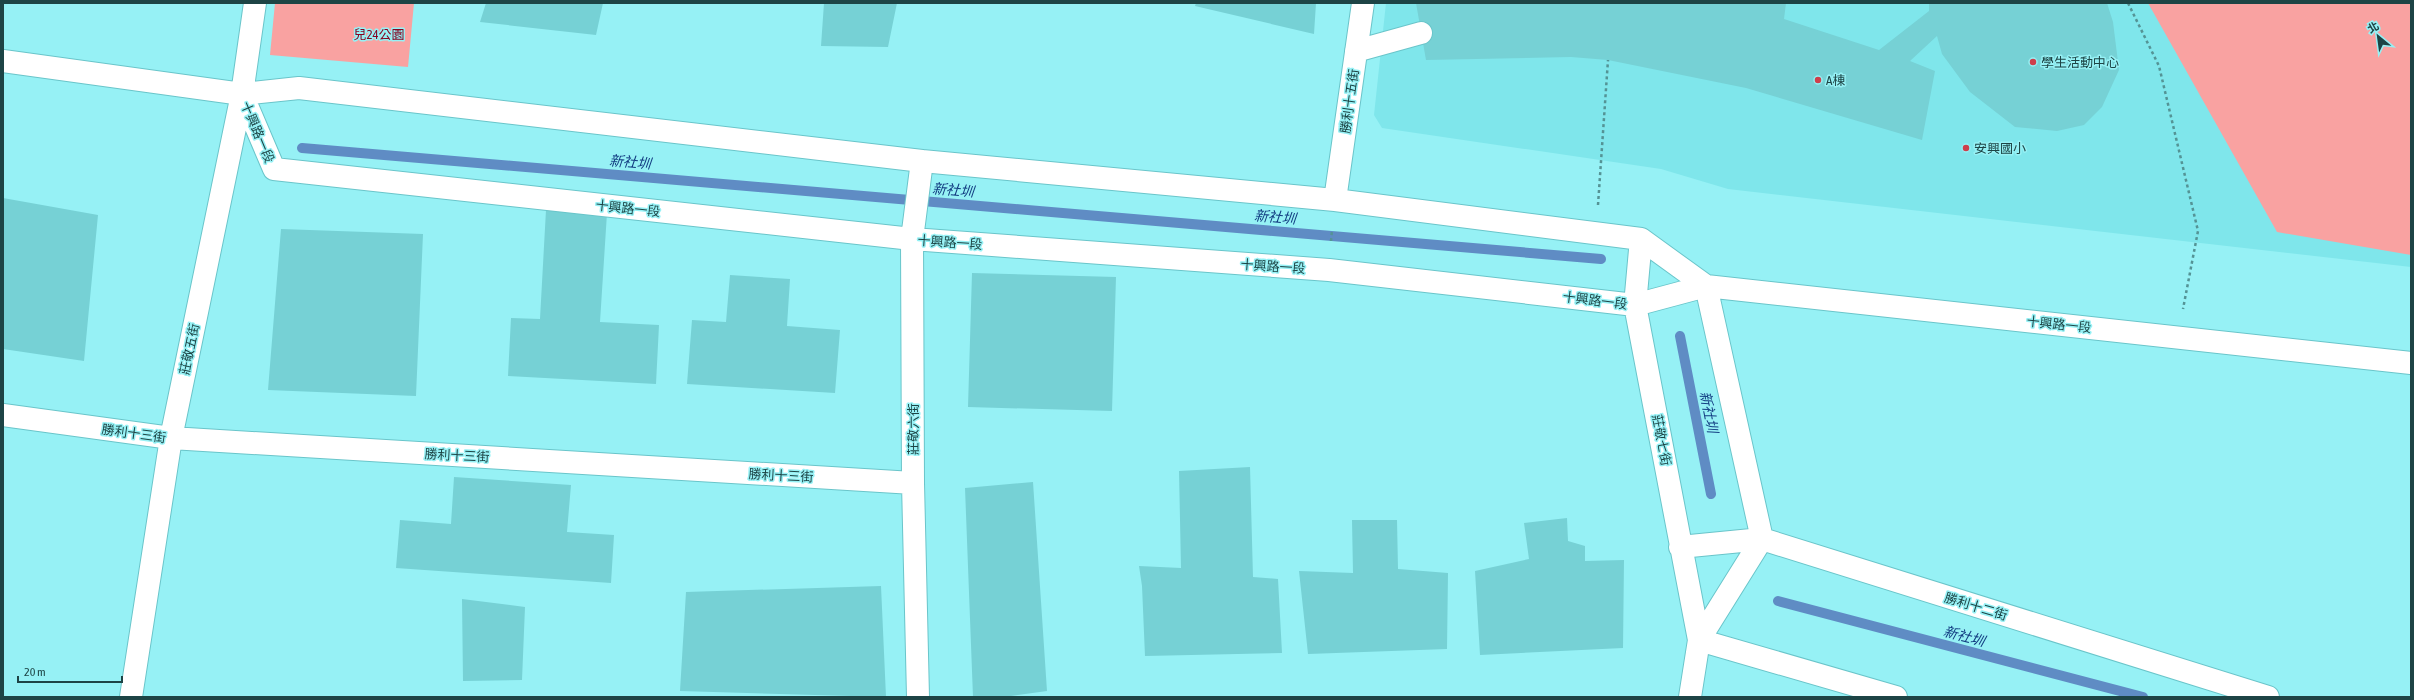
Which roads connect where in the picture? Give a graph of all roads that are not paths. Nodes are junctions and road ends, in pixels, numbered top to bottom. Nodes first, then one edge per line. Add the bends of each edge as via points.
1 (255, 3) edge
2 (1363, 3) edge
3 (1421, 33) dead end
4 (1356, 51) junction
5 (3, 61) edge
6 (242, 94) junction
7 (922, 161) junction
8 (1335, 200) junction
9 (912, 239) junction
10 (1641, 239) junction
11 (1706, 286) junction
12 (1635, 305) junction
13 (2411, 363) edge
14 (3, 415) edge
15 (171, 438) junction
16 (913, 483) junction
17 (1762, 539) junction
18 (1680, 547) junction
19 (1699, 640) junction
20 (131, 697) edge
21 (918, 697) edge
22 (1690, 697) edge
23 (1896, 697) edge
24 (2268, 697) edge

1 - 6 street, 莊敬五街
2 - 4 street, 勝利十五街
3 - 4 street
4 - 8 street, 勝利十五街
5 - 6 street, 十興路一段
6 - 7 street, 十興路一段 via 298,88
6 - 9 street, 十興路一段 via 274,169
6 - 15 street, 莊敬五街
7 - 8 street, 十興路一段
7 - 9 street, 莊敬六街
8 - 10 street, 十興路一段
9 - 12 street, 十興路一段 via 1329,270
9 - 16 street, 莊敬六街
10 - 11 street, 十興路一段
10 - 12 street, 莊敬七街
11 - 12 street, 十興路一段
11 - 13 street, 十興路一段
11 - 17 street
12 - 18 street, 莊敬七街 via 1676,514
14 - 15 street, 勝利十三街
15 - 16 street, 勝利十三街
15 - 20 street, 莊敬五街
16 - 21 street, 莊敬六街
17 - 18 street, 勝利十二街
17 - 19 street, 莊敬七街
17 - 24 street, 勝利十二街
18 - 19 street, 莊敬七街
19 - 22 street, 莊敬七街
19 - 23 street

